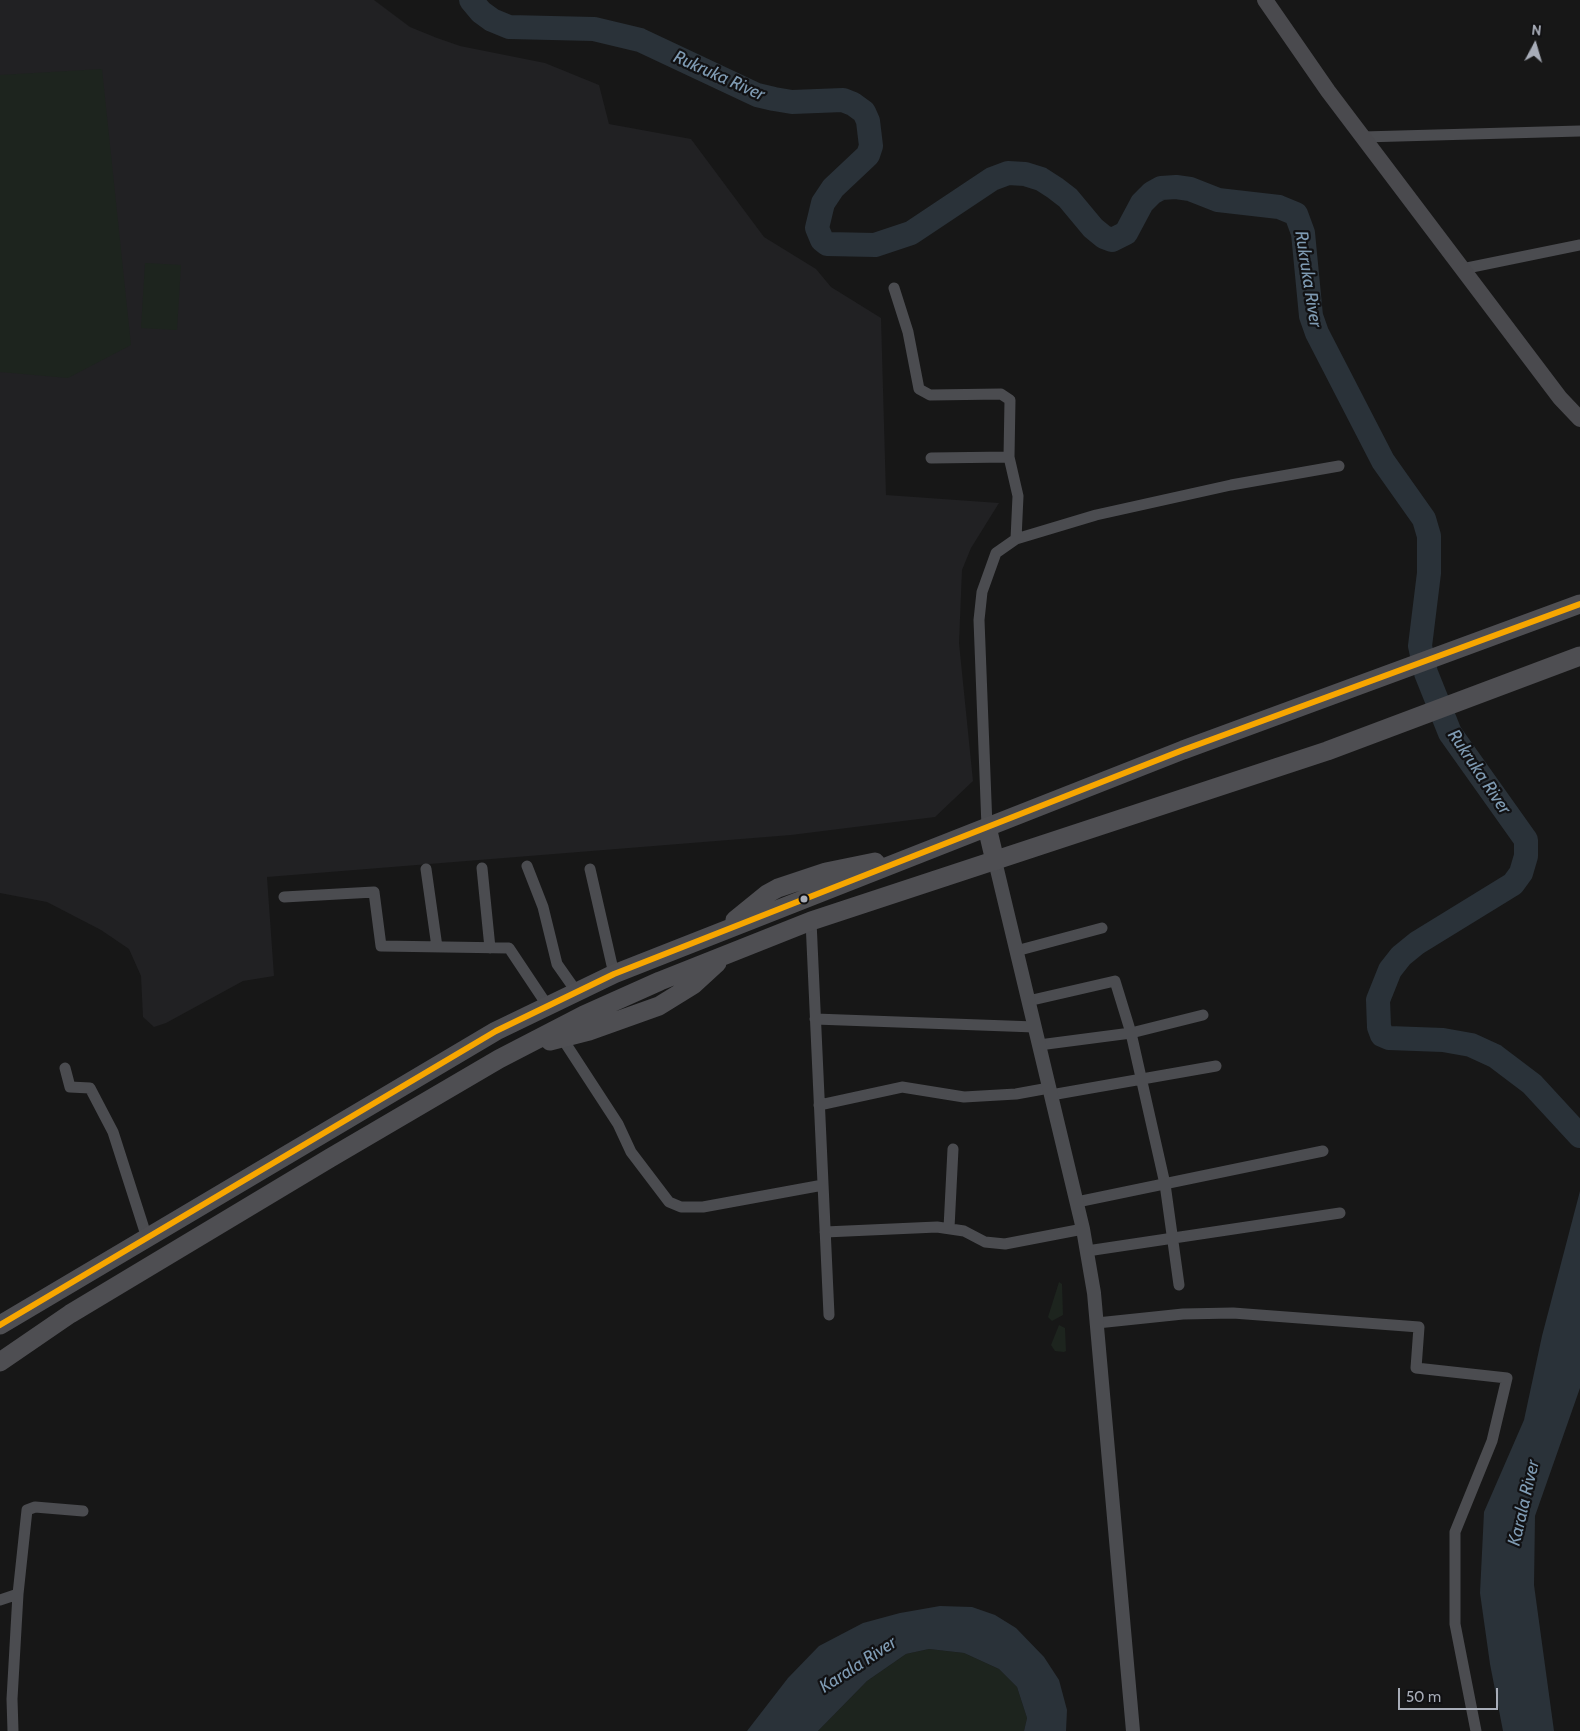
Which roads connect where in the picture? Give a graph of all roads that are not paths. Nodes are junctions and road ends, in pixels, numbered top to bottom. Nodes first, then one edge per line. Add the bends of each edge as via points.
1 (1265, 0) edge
2 (1580, 131) edge
3 (1363, 137) junction
4 (1580, 245) edge
5 (1462, 269) junction
6 (894, 288) dead end
7 (1580, 419) edge
8 (1009, 457) junction
9 (931, 458) dead end
10 (1339, 466) dead end
11 (1016, 539) junction
12 (1580, 604) edge
13 (1580, 656) edge
14 (987, 827) junction
15 (995, 861) junction
16 (527, 866) dead end
17 (482, 868) dead end
18 (426, 869) dead end
19 (590, 869) dead end
20 (284, 896) dead end
21 (811, 921) junction
22 (1102, 928) dead end
23 (437, 947) junction
24 (490, 948) junction
25 (1016, 951) junction
26 (728, 954) junction
27 (614, 974) junction
28 (576, 991) junction
29 (1028, 1001) junction
30 (547, 1005) junction
31 (1204, 1015) dead end
32 (815, 1019) junction
33 (1035, 1027) junction
34 (1131, 1033) junction
35 (562, 1038) junction
36 (1039, 1045) junction
37 (515, 1051) junction
38 (1216, 1066) dead end
39 (65, 1068) dead end
40 (1142, 1080) junction
41 (1050, 1092) junction
42 (819, 1105) junction
43 (953, 1149) dead end
44 (1323, 1151) dead end
45 (823, 1184) junction
46 (1165, 1184) junction
47 (1077, 1202) junction
48 (1340, 1213) dead end
49 (949, 1228) junction
50 (1083, 1228) junction
51 (825, 1232) junction
52 (148, 1238) junction
53 (1173, 1238) junction
54 (1087, 1251) junction
55 (1179, 1285) dead end
56 (829, 1315) dead end
57 (1098, 1323) junction
58 (0, 1325) edge
59 (0, 1362) edge
60 (83, 1511) dead end
61 (18, 1594) junction
62 (0, 1600) edge
63 (13, 1731) edge
64 (1133, 1731) edge
65 (1476, 1731) edge

1 - 3 main road
2 - 3 street
3 - 5 main road
4 - 5 street
5 - 7 main road via 1560,398
6 - 8 street via 908,332 919,389 930,395 1006,395 1010,400
8 - 9 street
8 - 11 street via 1018,496
10 - 11 street via 1096,514
11 - 14 street via 996,554 982,592 979,620
12 - 14 highway via 1183,750
13 - 15 highway via 1368,736
14 - 15 highway
14 - 27 highway
15 - 21 highway
15 - 25 street
16 - 28 street via 543,907 557,964
17 - 24 street
18 - 23 street
19 - 27 street
20 - 23 street via 374,892 381,946
21 - 26 highway
21 - 32 street
22 - 25 street
23 - 24 street
24 - 30 street via 509,948
25 - 29 street
26 - 35 highway via 693,984 659,1006
26 - 37 highway via 592,1011
27 - 28 highway
28 - 30 highway
29 - 33 street
29 - 34 street via 1115,982
30 - 52 highway via 496,1031
31 - 34 street
32 - 33 street
32 - 42 street
33 - 36 street
34 - 36 street
34 - 40 street
35 - 37 highway
35 - 45 street via 618,1124 636,1159 669,1202 681,1207 703,1207
36 - 41 street
37 - 59 highway via 70,1314
38 - 40 street
39 - 52 street via 70,1088 90,1088 113,1132
40 - 41 street
40 - 46 street
41 - 42 street via 964,1097 902,1087
41 - 47 street
42 - 45 street
43 - 49 street
44 - 46 street
45 - 51 street
46 - 47 street
46 - 53 street
47 - 50 street
48 - 53 street
49 - 50 street via 994,1244
49 - 51 street
50 - 54 street
51 - 56 street
52 - 58 highway
53 - 54 street
53 - 55 street
54 - 57 street
57 - 64 street
57 - 65 street via 1183,1314 1233,1313 1419,1327 1416,1368 1508,1378 1492,1441 1455,1532 1455,1624
60 - 61 street via 35,1507 27,1510
61 - 62 street
61 - 63 street

